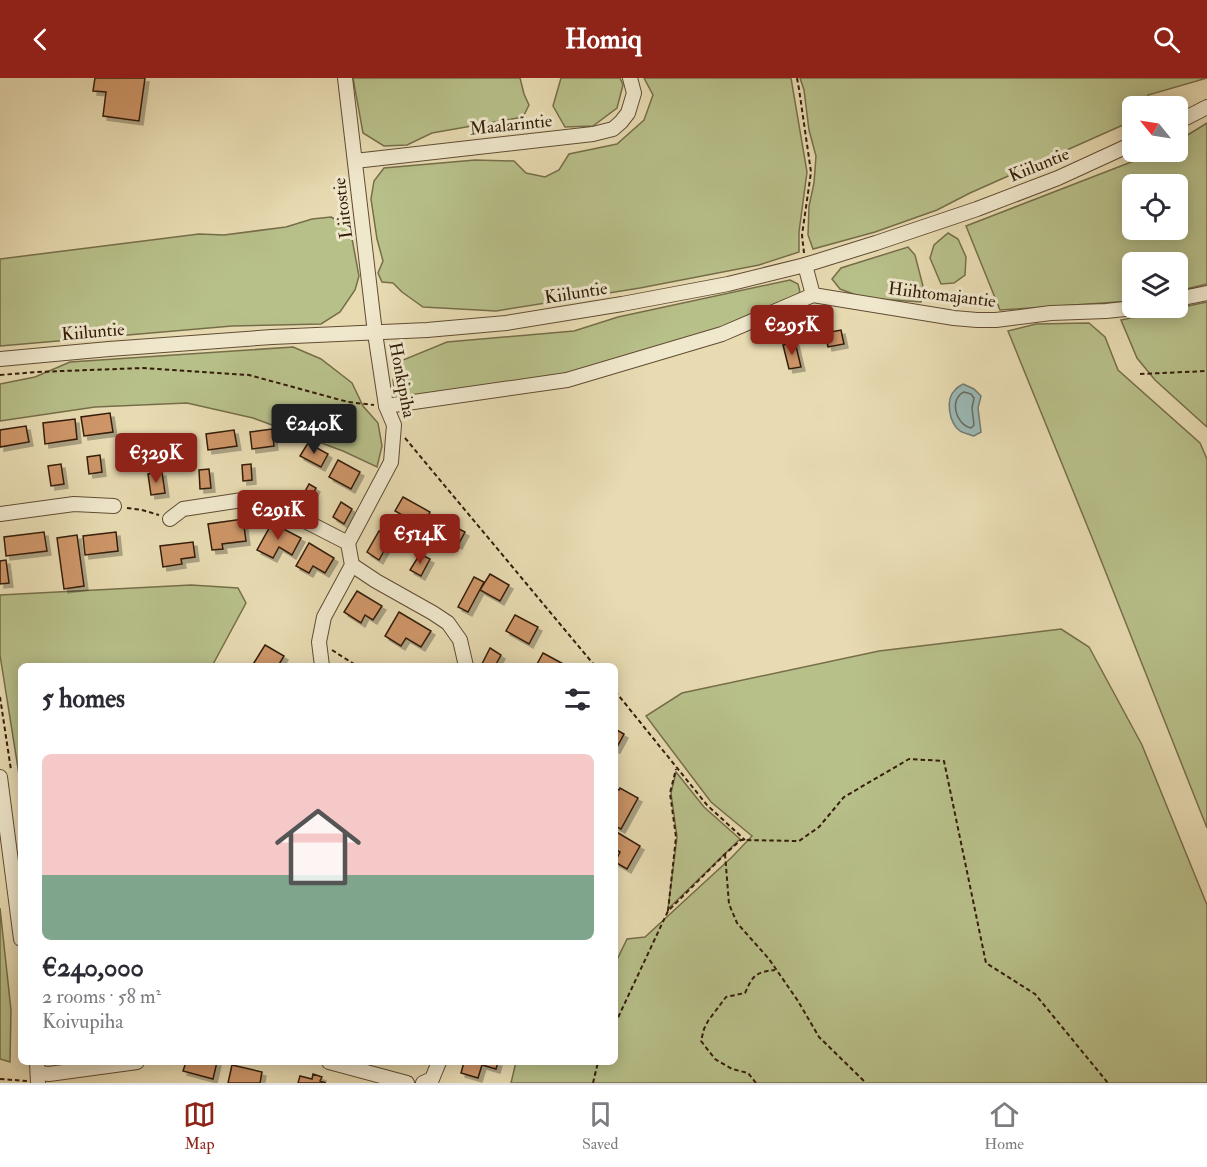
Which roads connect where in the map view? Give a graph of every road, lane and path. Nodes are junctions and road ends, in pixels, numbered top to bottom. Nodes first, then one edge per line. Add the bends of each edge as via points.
1 (345, 78) edge
2 (630, 78) edge
3 (797, 78) edge
4 (1207, 107) edge
5 (1188, 117) edge
6 (1122, 149) edge
7 (355, 160) junction
8 (804, 265) junction
9 (1207, 293) edge
10 (813, 295) junction
11 (1188, 297) edge
12 (1122, 309) edge
13 (375, 333) junction
14 (0, 359) edge
15 (1207, 371) edge
16 (1140, 374) dead end
17 (0, 375) edge
18 (386, 406) junction
19 (394, 425) junction
20 (114, 506) joint
21 (0, 514) edge
22 (170, 519) joint
23 (348, 543) junction
24 (352, 565) junction
25 (319, 642) junction
26 (322, 663) edge
27 (352, 663) edge
28 (465, 663) edge
29 (592, 663) edge
30 (618, 695) edge
31 (676, 768) junction
32 (0, 777) edge
33 (2, 802) edge
34 (745, 840) junction
35 (724, 854) junction
36 (668, 911) junction
37 (18, 917) edge
38 (775, 970) junction
39 (618, 1018) edge
40 (115, 1065) edge
41 (340, 1065) edge
42 (438, 1065) edge
43 (597, 1065) edge
44 (38, 1075) edge
45 (0, 1079) edge
46 (407, 1083) edge
47 (423, 1083) edge
48 (593, 1083) edge
49 (756, 1083) edge
50 (866, 1083) edge
51 (1108, 1083) edge

1 - 7 street, Liitostie
2 - 7 street, Maalarintie via 634,93 627,113 613,129
3 - 8 path via 811,172 802,235
4 - 5 street
6 - 8 street, Kiiluntie via 977,209
7 - 13 street, Liitostie
8 - 10 street
8 - 13 street, Kiiluntie via 728,284 576,312
9 - 11 street
10 - 12 street, Hiihtomajantie via 977,320
10 - 18 street via 722,334 567,380
13 - 14 street, Kiiluntie via 272,337
13 - 18 street, Honkipiha
15 - 16 path
17 - 18 path via 143,368 249,375 348,402
18 - 19 street, Honkipiha
19 - 23 street, Honkipiha via 391,462
19 - 29 path
20 - 21 street via 74,504
20 - 22 path
22 - 23 street via 183,509 259,500
23 - 24 street
24 - 25 street via 324,617
24 - 28 street via 448,623 460,640
25 - 26 street
25 - 27 path
30 - 31 path
31 - 34 path via 707,806
31 - 36 path via 670,793 676,837
32 - 33 street
33 - 37 street
34 - 35 path
34 - 51 path via 799,842 819,827 844,797 909,759 944,761 986,963 1035,994
35 - 36 path
35 - 38 path via 729,904 737,923
36 - 39 path
38 - 49 path via 763,971 751,979 745,993 726,997 708,1020 701,1041 715,1059 748,1073
38 - 50 path via 819,1037
40 - 44 street
41 - 46 street
42 - 47 street via 432,1079
43 - 48 path
44 - 45 path

